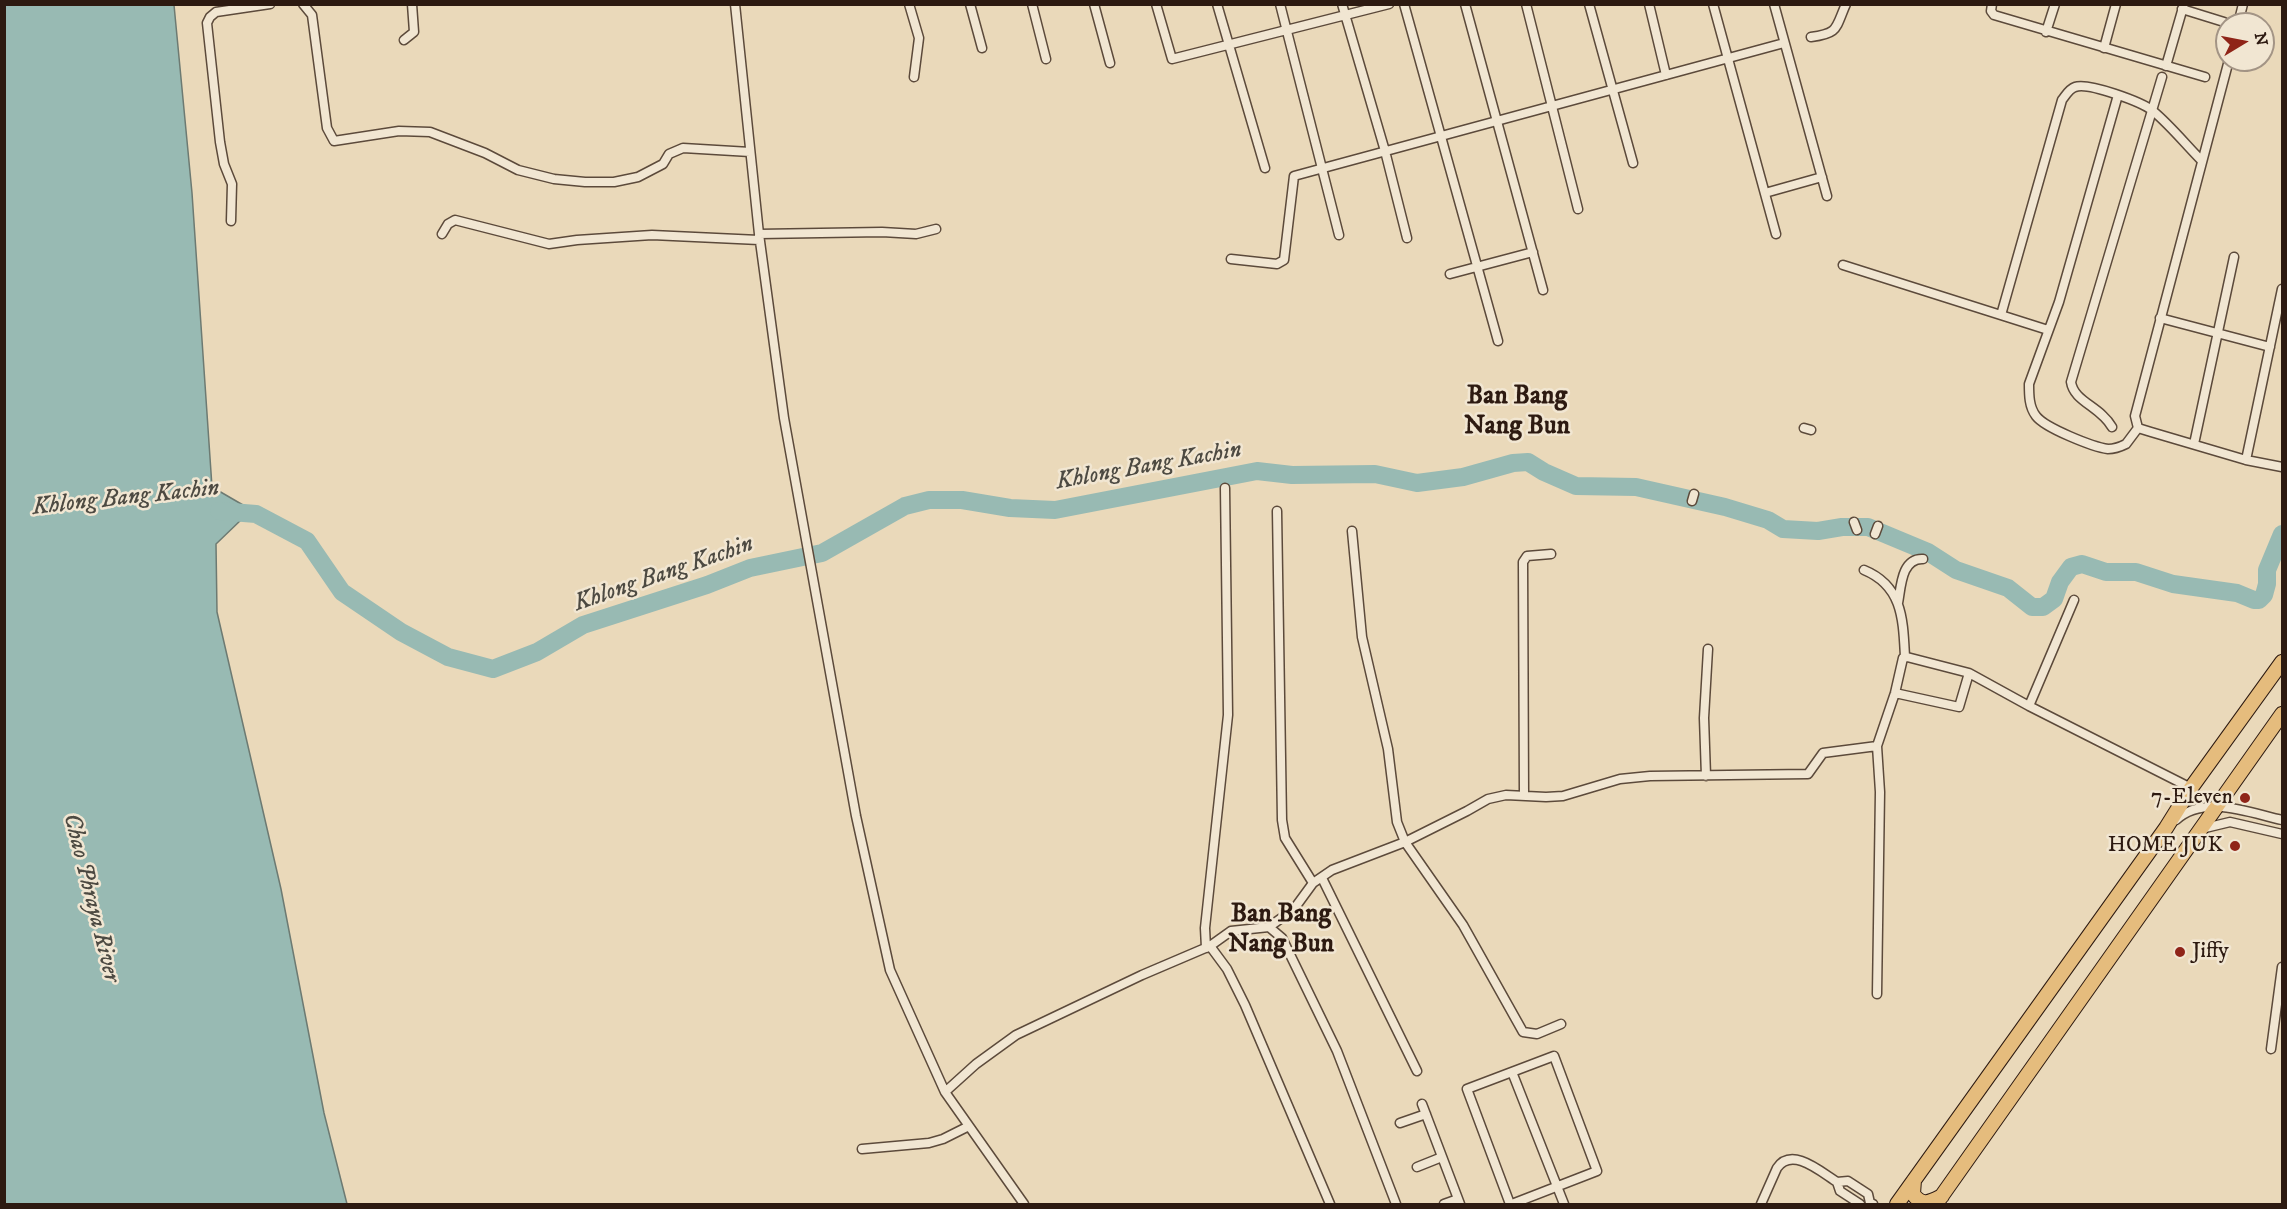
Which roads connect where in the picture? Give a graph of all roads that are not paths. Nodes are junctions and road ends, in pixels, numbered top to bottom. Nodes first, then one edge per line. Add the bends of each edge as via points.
1 (270, 4) edge
2 (303, 4) edge
3 (412, 4) edge
4 (735, 4) edge
5 (909, 4) edge
6 (970, 4) edge
7 (1032, 4) edge
8 (1094, 4) edge
9 (1156, 4) edge
10 (1217, 4) edge
11 (1280, 4) edge
12 (1342, 4) edge
13 (1389, 4) edge
14 (1404, 4) edge
15 (1464, 4) edge
16 (1526, 4) edge
17 (1589, 4) edge
18 (1648, 4) edge
19 (1713, 4) edge
20 (1782, 4) edge
21 (1846, 4) edge
22 (1992, 4) edge
23 (2055, 4) edge
24 (2116, 4) edge
25 (2183, 7) edge
26 (1775, 9) edge
27 (1345, 16) junction
28 (2215, 19) edge
29 (1287, 30) junction
30 (2046, 32) junction
31 (1811, 37) dead end
32 (404, 40) dead end
33 (1784, 43) junction
34 (1228, 45) junction
35 (981, 48) dead end
36 (2104, 48) junction
37 (1046, 59) dead end
38 (1728, 59) junction
39 (1110, 63) dead end
40 (2166, 66) junction
41 (2226, 72) edge
42 (1666, 75) junction
43 (914, 77) dead end
44 (2162, 77) dead end
45 (2205, 77) dead end
46 (1613, 89) junction
47 (2118, 95) junction
48 (1552, 106) junction
49 (2152, 110) junction
50 (1497, 120) junction
51 (1441, 136) junction
52 (1385, 151) junction
53 (750, 152) junction
54 (2202, 161) junction
55 (1633, 163) dead end
56 (1265, 168) dead end
57 (1322, 168) junction
58 (1822, 177) junction
59 (1765, 193) junction
60 (1827, 196) dead end
61 (1578, 209) dead end
62 (231, 221) dead end
63 (936, 229) dead end
64 (442, 234) dead end
65 (1776, 234) dead end
66 (1339, 235) dead end
67 (759, 237) junction
68 (1407, 238) dead end
69 (1533, 252) junction
70 (2234, 257) dead end
71 (1231, 259) dead end
72 (1843, 266) dead end
73 (1478, 267) junction
74 (1450, 274) dead end
75 (2283, 289) edge
76 (1543, 290) dead end
77 (2001, 315) junction
78 (2160, 318) junction
79 (2048, 330) junction
80 (2217, 333) junction
81 (1498, 340) dead end
82 (2270, 347) junction
83 (2112, 427) dead end
84 (2138, 428) junction
85 (2194, 444) junction
86 (2246, 460) junction
87 (2283, 467) edge
88 (1225, 488) dead end
89 (1277, 510) dead end
90 (1352, 531) dead end
91 (1551, 554) dead end
92 (1923, 559) dead end
93 (1864, 570) dead end
94 (2074, 600) dead end
95 (1898, 606) junction
96 (1708, 649) dead end
97 (1905, 657) junction
98 (2283, 662) edge
99 (1969, 673) junction
100 (1895, 693) junction
101 (2029, 706) junction
102 (2283, 714) edge
103 (1877, 746) junction
104 (1706, 776) junction
105 (2191, 788) junction
106 (1524, 796) junction
107 (2217, 807) junction
108 (2283, 820) edge
109 (2166, 828) junction
110 (2200, 830) junction
111 (2283, 834) edge
112 (1405, 842) junction
113 (1317, 881) junction
114 (1269, 927) junction
115 (1208, 947) junction
116 (2283, 967) edge
117 (1877, 994) dead end
118 (1561, 1024) dead end
119 (2271, 1049) dead end
120 (1417, 1071) dead end
121 (1512, 1072) junction
122 (945, 1092) junction
123 (1422, 1104) dead end
124 (1425, 1114) junction
125 (1400, 1123) dead end
126 (969, 1126) junction
127 (862, 1149) dead end
128 (1442, 1157) junction
129 (1417, 1167) dead end
130 (1915, 1177) junction
131 (1837, 1182) junction
132 (1557, 1187) junction
133 (1939, 1200) edge
134 (1459, 1202) edge
135 (1024, 1204) edge
136 (1330, 1204) edge
137 (1396, 1204) edge
138 (1444, 1204) edge
139 (1511, 1204) edge
140 (1564, 1204) edge
141 (1761, 1204) edge
142 (1860, 1204) edge
143 (1869, 1204) edge
144 (1897, 1204) edge

1 - 62 street via 216,12 207,28 220,142 232,184
2 - 53 street via 312,15 327,128 334,141 399,131 430,132 518,170 585,182 638,177 683,148
3 - 32 street via 414,32
4 - 53 street
5 - 43 street via 919,38
6 - 35 street
7 - 37 street
8 - 39 street
9 - 34 street via 1172,59
10 - 34 street
11 - 29 street
12 - 27 street
13 - 27 street
14 - 51 street
15 - 50 street
16 - 48 street
17 - 46 street
18 - 42 street
19 - 38 street
20 - 26 street
21 - 31 street via 1836,29
22 - 30 street via 1994,15
23 - 30 street
24 - 36 street
25 - 28 street
25 - 40 street
26 - 33 street
27 - 29 street
27 - 52 street
29 - 34 street
29 - 57 street
30 - 36 street
33 - 38 street
33 - 58 street
34 - 56 street
36 - 40 street
38 - 42 street
38 - 59 street
40 - 45 street
41 - 54 street
42 - 46 street
44 - 49 street
46 - 48 street
46 - 55 street
47 - 49 street
47 - 77 street via 2082,86 2069,91 2062,100
47 - 79 street
48 - 50 street
48 - 61 street
49 - 54 street
49 - 83 street via 2071,382 2077,396 2106,416
50 - 51 street
50 - 69 street
51 - 52 street
51 - 73 street
52 - 57 street
52 - 68 street
53 - 67 street
54 - 78 street
57 - 66 street
57 - 71 street via 1294,176 1284,260 1277,264
58 - 59 street
58 - 60 street
59 - 65 street
63 - 67 street via 915,234
64 - 67 street via 447,224 455,220 549,244 652,235
67 - 122 street via 784,418 856,816 890,970
69 - 73 street
69 - 76 street
70 - 80 street
72 - 77 street
73 - 74 street
73 - 81 street
75 - 82 street
77 - 79 street
78 - 80 street
78 - 84 street via 2134,416
79 - 84 street via 2030,384 2029,397 2036,416 2061,433 2108,448 2126,444
80 - 82 street
80 - 85 street
82 - 86 street
84 - 85 street
85 - 86 street
86 - 87 street
88 - 115 street via 1228,715 1205,928
89 - 113 street via 1282,820 1285,838
90 - 112 street via 1362,637 1388,749 1397,822
91 - 106 street via 1527,556 1523,562
92 - 95 street via 1907,566
93 - 95 street via 1886,583
94 - 101 street
95 - 97 street
96 - 104 street
97 - 99 street
97 - 100 street
98 - 105 main road
99 - 100 street via 1959,707
99 - 101 street
100 - 103 street
101 - 105 street
102 - 107 main road
103 - 104 street via 1823,753 1808,774
103 - 117 street
104 - 106 street via 1620,779 1563,796
105 - 109 main road
106 - 112 street via 1488,799
107 - 108 street
107 - 109 street via 2189,811
107 - 110 main road
109 - 130 main road
110 - 111 street via 2230,822
110 - 133 main road
112 - 113 street via 1332,870
112 - 118 street via 1463,925 1523,1032 1537,1034
113 - 114 street via 1293,909
113 - 120 street
114 - 115 street via 1231,931
114 - 137 street via 1282,938 1337,1051
115 - 122 street via 1016,1035
115 - 136 street via 1227,969 1245,1005
116 - 119 street
121 - 132 street
121 - 132 street via 1554,1056 1597,1171
121 - 139 street via 1467,1089
122 - 126 street
123 - 124 street
124 - 125 street
124 - 128 street
126 - 127 street via 929,1143
126 - 135 street
128 - 129 street
128 - 134 street
130 - 133 main road via 1913,1194 1920,1202
130 - 144 main road
131 - 141 street via 1790,1158 1777,1168
131 - 142 street via 1840,1191
131 - 143 street via 1848,1181 1868,1194
132 - 139 street
132 - 140 street
134 - 138 street

